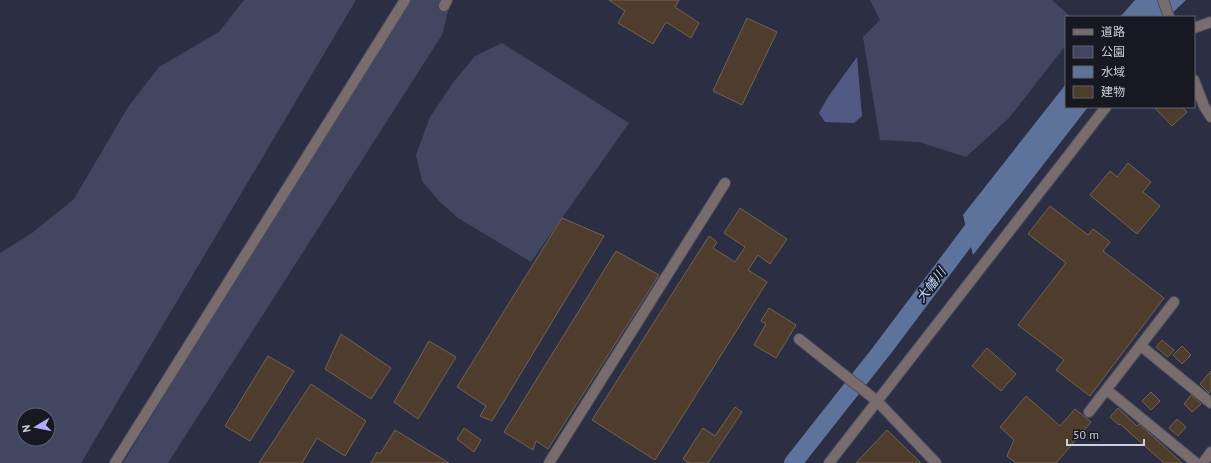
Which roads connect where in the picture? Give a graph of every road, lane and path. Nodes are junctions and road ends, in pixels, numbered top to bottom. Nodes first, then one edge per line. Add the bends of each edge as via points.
1 (405, 0) edge
2 (1163, 0) edge
3 (1168, 16) edge
4 (1211, 22) edge
5 (1195, 28) edge
6 (1195, 83) edge
7 (1105, 108) edge
8 (1211, 117) edge
9 (725, 183) dead end
10 (1174, 302) dead end
11 (799, 339) dead end
12 (1141, 346) junction
13 (1107, 390) junction
14 (878, 401) junction
15 (1211, 403) edge
16 (1089, 412) dead end
17 (1211, 452) edge
18 (115, 463) edge
19 (549, 463) edge
20 (829, 463) edge
21 (936, 463) edge
22 (1196, 463) edge
23 (1202, 463) edge

1 - 18 street
2 - 3 street
4 - 5 street
6 - 8 street
7 - 14 street
9 - 19 street
10 - 12 street
11 - 14 street
12 - 13 street
12 - 15 street
13 - 16 street
13 - 22 street
14 - 20 street
14 - 21 street
17 - 23 street

